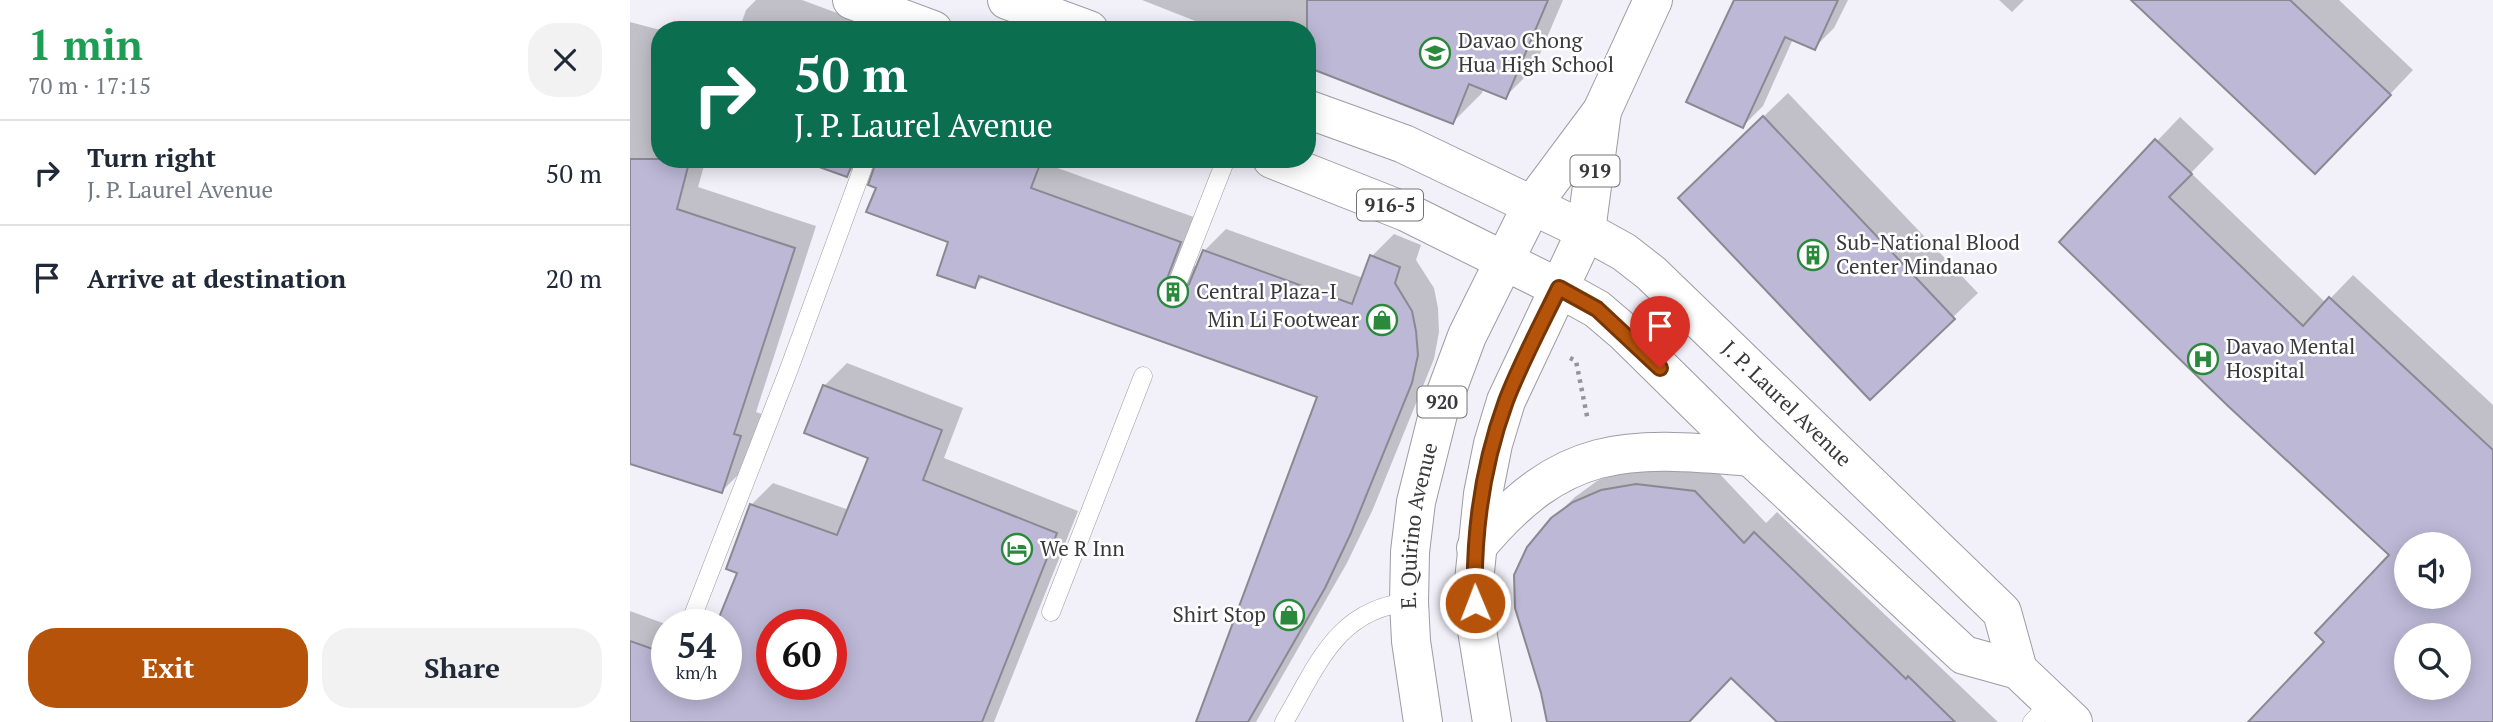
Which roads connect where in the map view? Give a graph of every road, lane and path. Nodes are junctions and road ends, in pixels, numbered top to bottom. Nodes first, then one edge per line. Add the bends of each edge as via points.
1 (852, 0) edge
2 (1007, 0) edge
3 (1653, 0) edge
4 (904, 21) edge
5 (1064, 21) edge
6 (1602, 111) junction
7 (1316, 112) edge
8 (863, 168) edge
9 (1223, 168) edge
10 (1295, 168) edge
11 (1532, 205) junction
12 (1586, 231) junction
13 (1504, 260) junction
14 (1180, 279) dead end
15 (1559, 288) junction
16 (1143, 376) dead end
17 (1751, 457) junction
18 (1476, 548) junction
19 (1409, 602) junction
20 (695, 609) edge
21 (1051, 612) dead end
22 (2018, 670) junction
23 (2052, 715) edge
24 (1284, 722) edge
25 (1423, 722) edge
26 (1492, 722) edge

1 - 4 main road
2 - 5 main road
3 - 6 main road, 919
6 - 11 main road, 919
6 - 12 main road, 919
7 - 11 main road, J. P. Laurel Avenue via 1404,144
8 - 20 lane
9 - 14 lane
10 - 13 main road, 916-5 via 1406,212
11 - 12 main road, J. P. Laurel Avenue
11 - 13 main road, 919
12 - 15 main road, 919
12 - 22 main road, J. P. Laurel Avenue via 1651,273 2002,612
13 - 15 main road, 916-5
13 - 19 main road, E. Quirino Avenue / 920 via 1467,337 1438,415 1416,502
15 - 17 main road, 916-5 via 1617,326
15 - 18 main road via 1506,401 1493,444
16 - 21 lane
17 - 18 main road via 1653,450 1596,459 1563,472 1521,500
17 - 22 main road, 916-5 via 1964,655
18 - 26 main road via 1476,624
19 - 24 lane via 1379,607 1344,628
19 - 25 main road, E. Quirino Avenue / 920
22 - 23 main road, 916-5

